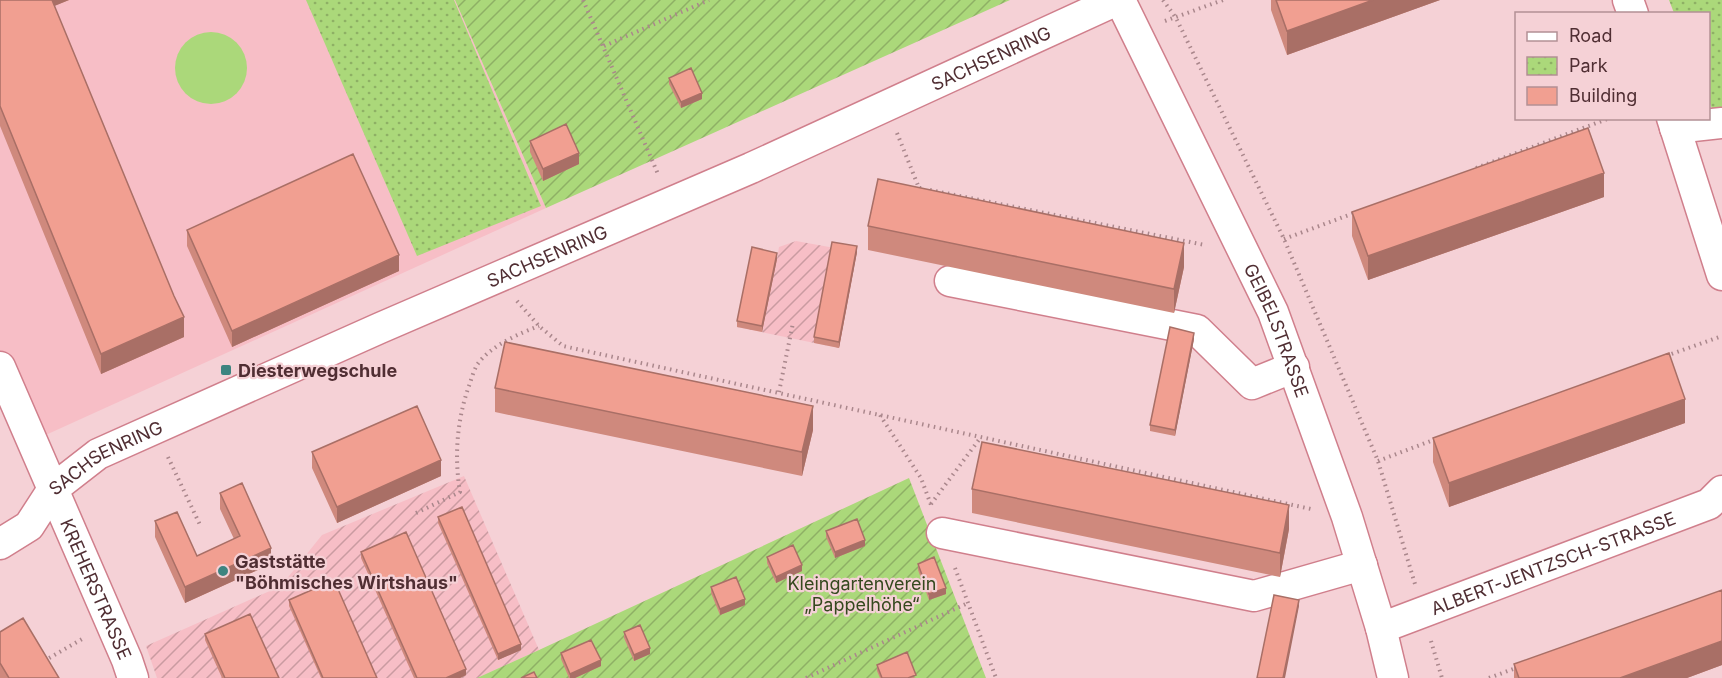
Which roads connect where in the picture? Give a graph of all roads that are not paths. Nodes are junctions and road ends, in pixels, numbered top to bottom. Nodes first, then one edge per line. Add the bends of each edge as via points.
1 (1119, 0) edge
2 (1674, 123) edge
3 (1722, 123) edge
4 (1722, 274) edge
5 (950, 281) dead end
6 (0, 367) edge
7 (1294, 368) junction
8 (53, 489) junction
9 (1722, 491) edge
10 (942, 533) dead end
11 (0, 544) edge
12 (1362, 565) junction
13 (1381, 628) junction
14 (133, 678) edge
15 (1393, 678) edge

1 - 7 street, GEIBELSTRASSE via 1274,312
1 - 8 street, SACHSENRING via 751,168 98,454
2 - 3 street
2 - 4 street
5 - 7 street via 1197,330 1252,384
6 - 8 street, KREHERSTRASSE
7 - 12 street, GEIBELSTRASSE
8 - 11 street, SACHSENRING via 29,526
8 - 14 street, KREHERSTRASSE
9 - 13 street, ALBERT-JENTZSCH-STRASSE via 1709,504
10 - 12 street via 1254,596
12 - 13 street, GEIBELSTRASSE
13 - 15 street, GEIBELSTRASSE

